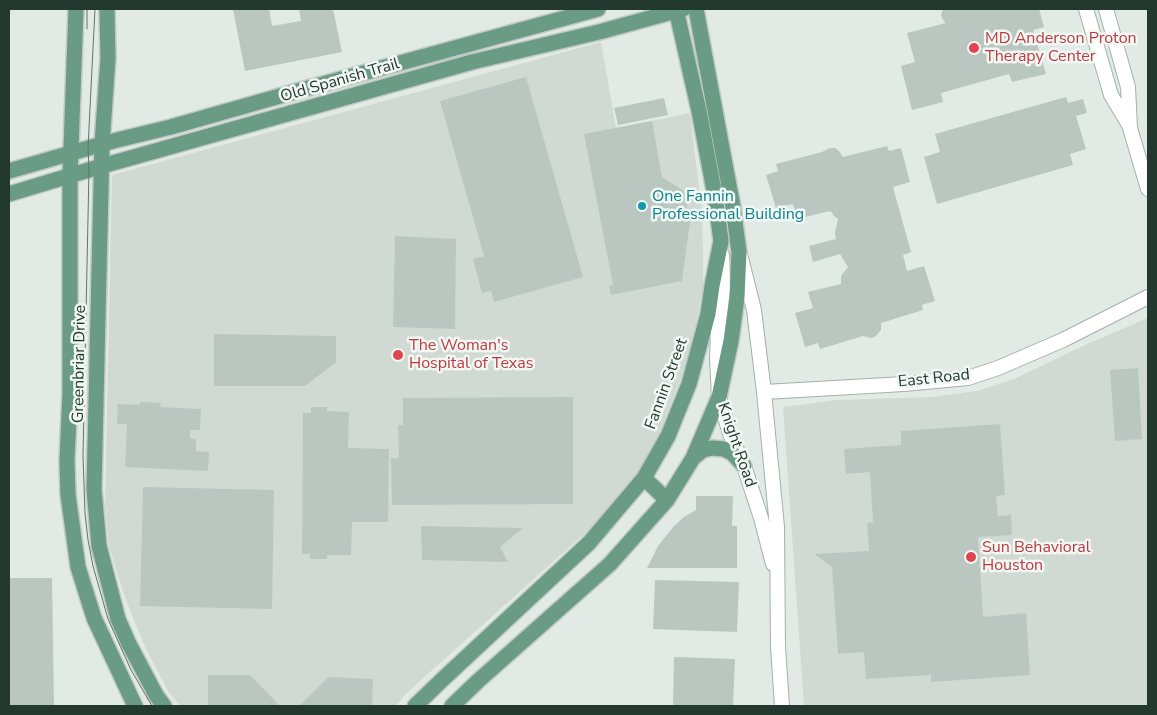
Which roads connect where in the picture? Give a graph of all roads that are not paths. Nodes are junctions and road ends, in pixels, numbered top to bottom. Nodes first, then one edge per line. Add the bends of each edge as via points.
1 (76, 9) edge
2 (107, 9) edge
3 (598, 9) edge
4 (678, 9) edge
5 (696, 9) edge
6 (1086, 9) edge
7 (1106, 9) edge
8 (464, 45) junction
9 (470, 62) junction
10 (374, 70) junction
11 (301, 90) junction
12 (336, 100) junction
13 (306, 108) junction
14 (188, 122) junction
15 (1130, 128) junction
16 (194, 140) junction
17 (102, 144) junction
18 (70, 153) junction
19 (102, 166) junction
20 (9, 170) edge
21 (727, 173) junction
22 (70, 176) junction
23 (712, 177) junction
24 (1148, 189) edge
25 (9, 194) edge
26 (721, 241) junction
27 (739, 252) junction
28 (1148, 297) edge
29 (764, 392) junction
30 (719, 396) junction
31 (693, 458) junction
32 (744, 466) junction
33 (644, 478) junction
34 (667, 500) junction
35 (778, 586) junction
36 (135, 706) edge
37 (164, 706) edge
38 (415, 706) edge
39 (452, 706) edge
40 (782, 706) edge

1 - 18 main road, Greenbriar Drive
2 - 17 main road, Greenbriar Drive via 108,58
3 - 8 main road, Old Spanish Trail
4 - 9 main road, Old Spanish Trail via 599,32
4 - 23 main road, Fannin Street
5 - 21 main road
6 - 15 street via 1111,95
7 - 15 street via 1128,87
8 - 9 main road
8 - 10 main road, Old Spanish Trail
9 - 12 main road, Old Spanish Trail
10 - 11 main road, Old Spanish Trail
10 - 12 main road via 363,82 346,88
11 - 13 main road
11 - 14 main road, Old Spanish Trail
12 - 13 main road, Old Spanish Trail
13 - 16 main road, Old Spanish Trail
14 - 16 main road
14 - 17 main road, Old Spanish Trail
15 - 24 street
16 - 19 main road, Old Spanish Trail
17 - 18 main road, Old Spanish Trail
17 - 19 main road, Greenbriar Drive
18 - 20 main road, Old Spanish Trail
18 - 22 main road, Greenbriar Drive
19 - 22 main road, Old Spanish Trail
19 - 37 main road, Greenbriar Drive via 94,489 99,546 118,618
21 - 23 main road
21 - 27 main road
22 - 25 main road, Old Spanish Trail
22 - 36 main road, Greenbriar Drive via 67,461 72,528 78,567 94,618
23 - 26 main road, Fannin Street
26 - 30 street, Knight Road via 723,289 717,350
26 - 33 main road, Fannin Street via 708,314 689,384 668,436
27 - 29 street, Knight Road via 754,310
27 - 30 main road via 731,341
28 - 29 street, East Road via 1063,340 968,378
29 - 35 street, Knight Road via 777,527
30 - 31 main road
30 - 32 street, Knight Road
31 - 32 main road via 704,450 724,449
31 - 34 main road
32 - 35 street, Knight Road
33 - 34 main road
33 - 38 main road, Fannin Street via 589,543
34 - 39 main road via 610,564
35 - 40 street, Knight Road

